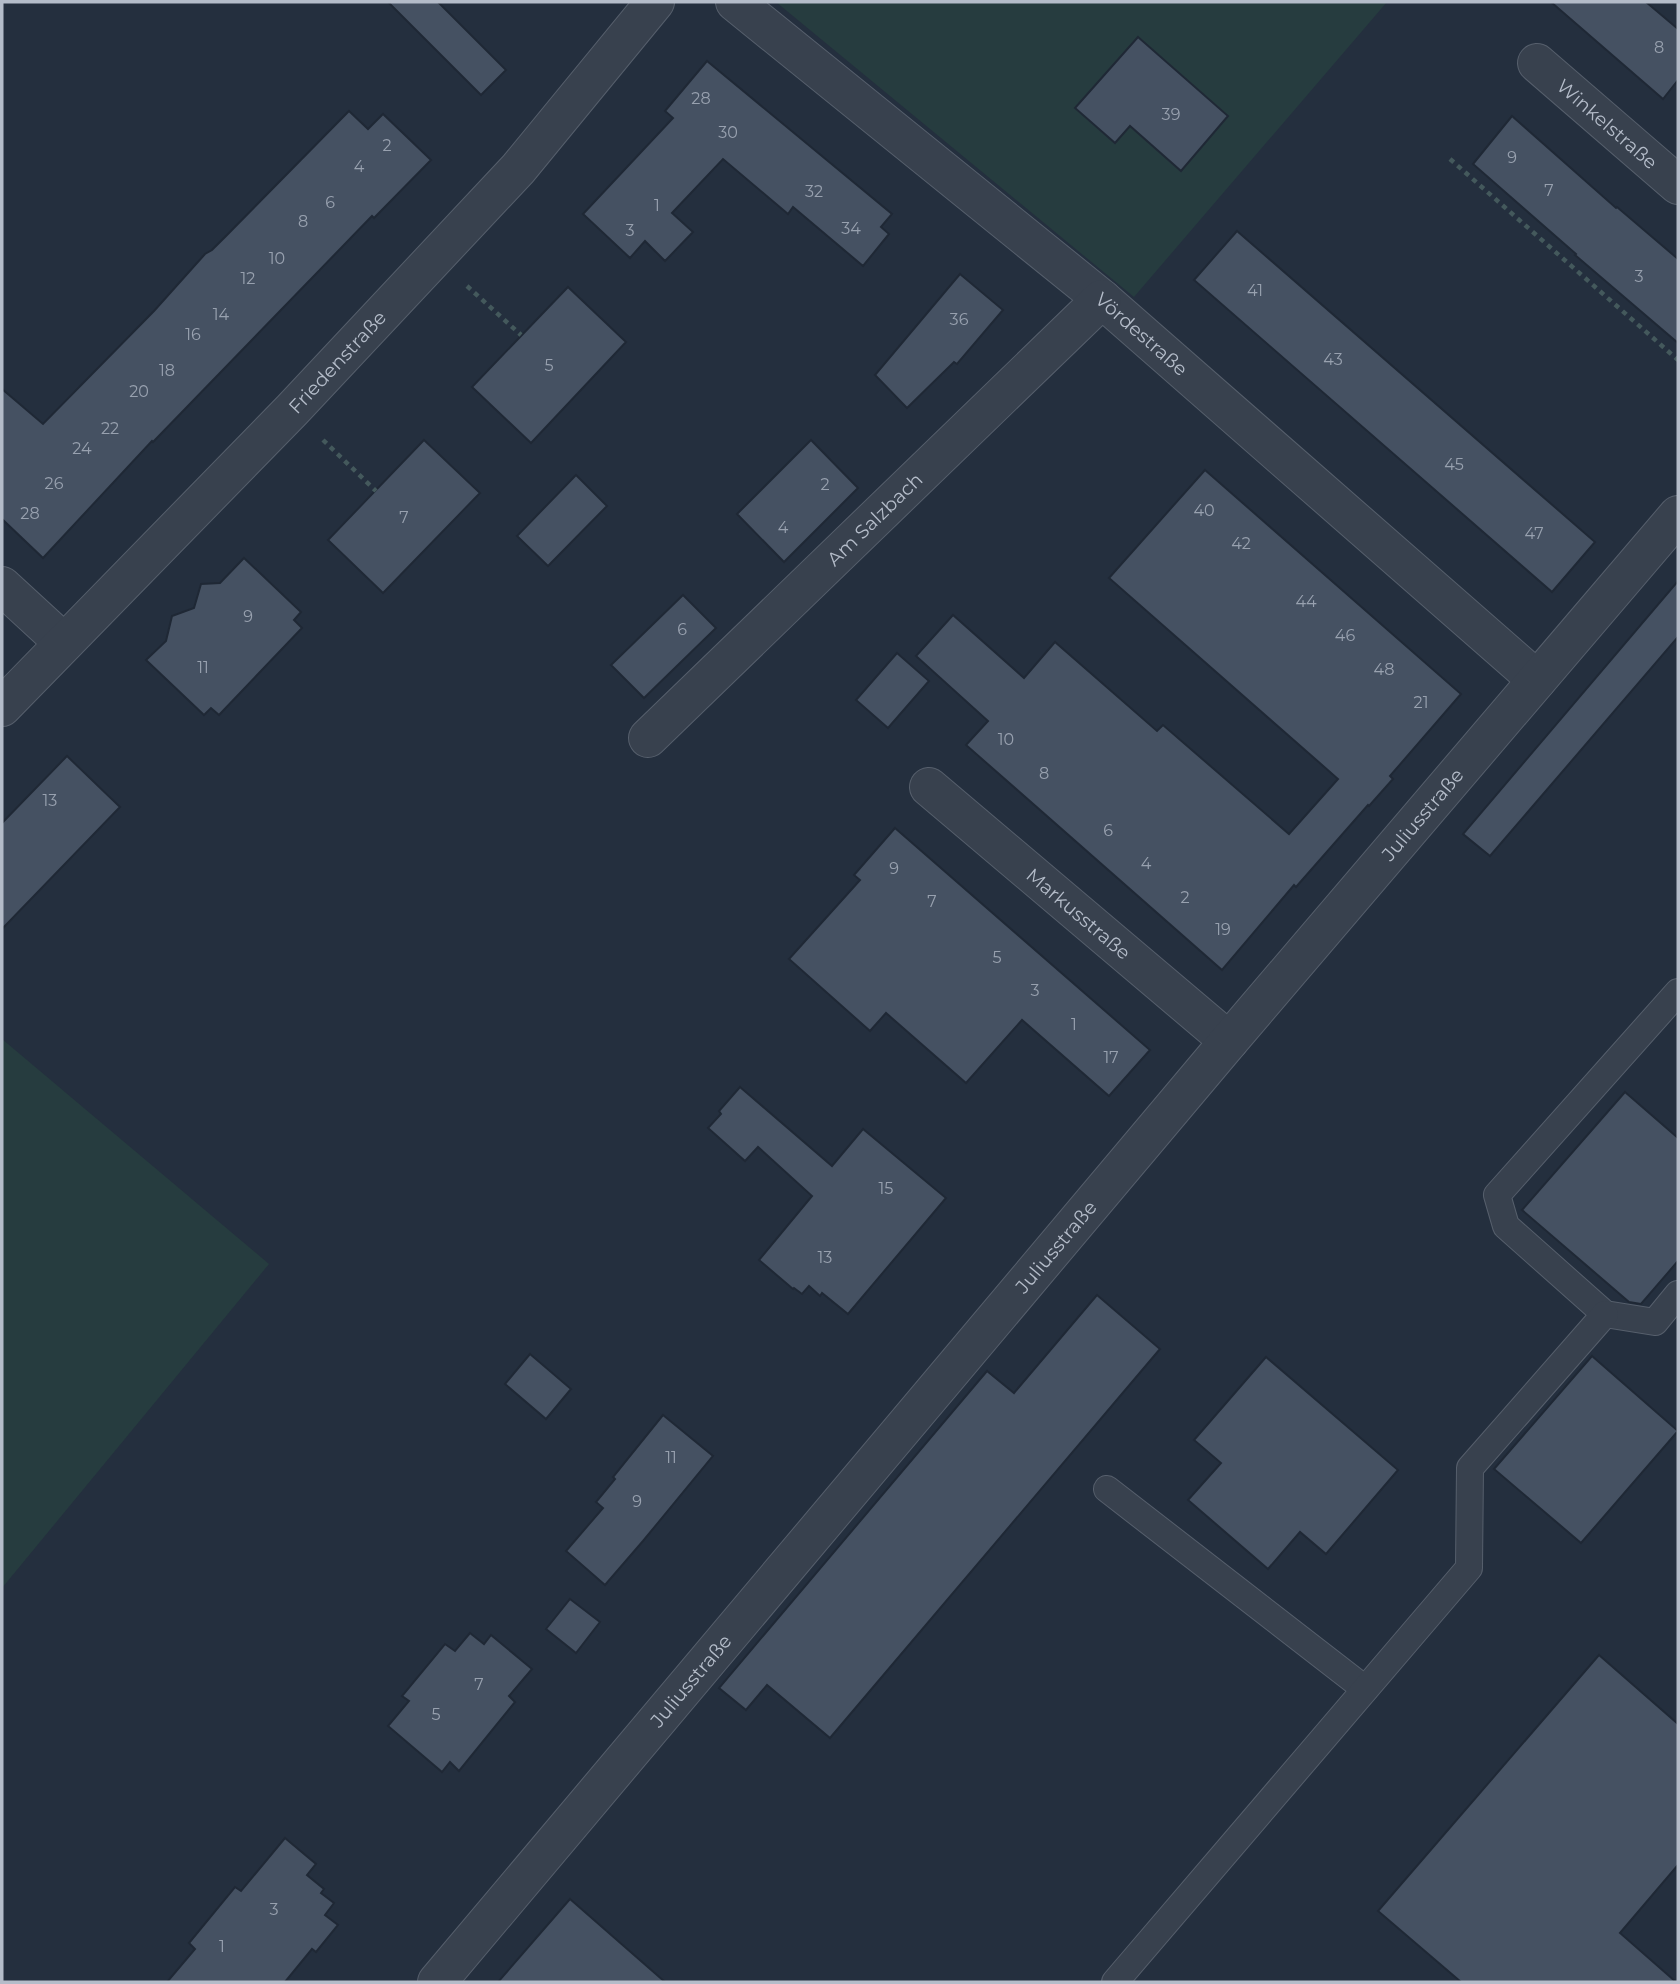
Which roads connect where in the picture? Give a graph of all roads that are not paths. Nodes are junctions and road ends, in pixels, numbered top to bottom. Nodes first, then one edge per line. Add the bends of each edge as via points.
1 (654, 2) edge
2 (735, 2) edge
3 (1537, 63) dead end
4 (1678, 186) edge
5 (1101, 299) junction
6 (1678, 515) edge
7 (2, 586) edge
8 (64, 643) junction
9 (1537, 680) junction
10 (2, 706) edge
11 (648, 738) dead end
12 (929, 787) dead end
13 (1678, 992) edge
14 (1228, 1041) junction
15 (1678, 1294) edge
16 (1605, 1314) junction
17 (1107, 1489) dead end
18 (1365, 1689) junction
19 (437, 1982) edge
20 (1115, 1982) edge

1 - 8 street, Friedenstraße via 518,169
2 - 5 street, Vördestraße
3 - 4 street, Winkelstraße
5 - 9 street, Vördestraße
5 - 11 street, Am Salzbach
6 - 9 street, Juliusstraße
7 - 8 street
8 - 10 street, Friedenstraße
9 - 14 street, Juliusstraße
12 - 14 street, Markusstraße
13 - 16 lane via 1497,1195 1506,1226
14 - 19 street, Juliusstraße
15 - 16 lane via 1655,1322
16 - 18 lane via 1470,1468 1469,1568
17 - 18 lane
18 - 20 lane

